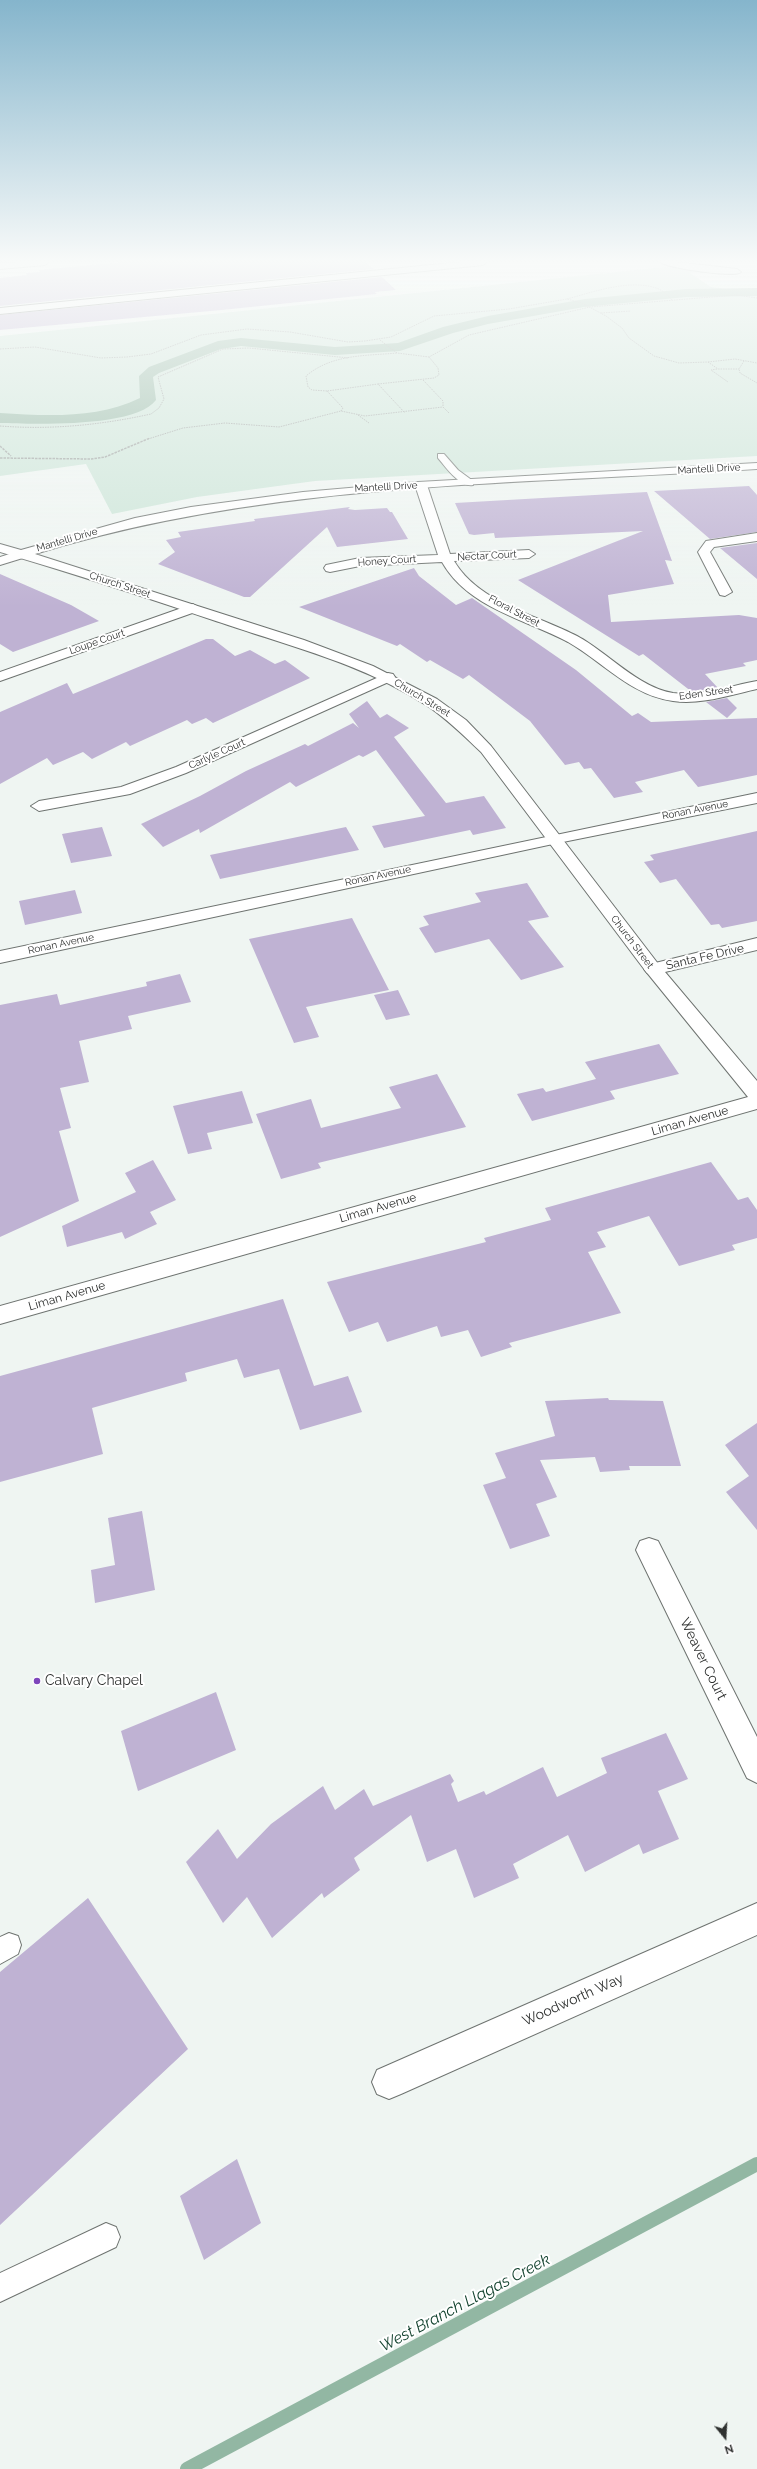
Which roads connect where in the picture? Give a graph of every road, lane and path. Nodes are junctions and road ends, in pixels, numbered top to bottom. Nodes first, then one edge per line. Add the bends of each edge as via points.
1 (158, 377) edge
2 (306, 377) edge
3 (431, 377) edge
4 (721, 377) edge
5 (747, 377) edge
6 (422, 380) junction
7 (728, 382) dead end
8 (757, 383) edge
9 (378, 384) junction
10 (327, 391) junction
11 (443, 407) junction
12 (341, 411) junction
13 (405, 413) junction
14 (449, 413) dead end
15 (358, 414) junction
16 (368, 423) dead end
17 (0, 426) edge
18 (0, 446) edge
19 (11, 456) junction
20 (441, 456) dead end
21 (0, 458) edge
22 (757, 466) edge
23 (470, 483) junction
24 (421, 485) junction
25 (757, 537) edge
26 (0, 548) edge
27 (22, 554) junction
28 (529, 554) dead end
29 (445, 558) junction
30 (0, 561) edge
31 (330, 568) dead end
32 (725, 592) dead end
33 (193, 608) junction
34 (0, 677) edge
35 (388, 677) junction
36 (757, 685) edge
37 (656, 694) joint
38 (757, 798) edge
39 (39, 806) dead end
40 (553, 839) junction
41 (757, 944) edge
42 (0, 957) edge
43 (652, 969) junction
44 (757, 1094) edge
45 (757, 1102) edge
46 (0, 1315) edge
47 (649, 1550) dead end
48 (757, 1768) edge
49 (757, 1919) edge
50 (389, 2082) dead end
51 (106, 2237) dead end
52 (0, 2288) edge

1 - 17 path via 157,382 164,394 164,401 159,409 151,414 55,428
2 - 10 path via 308,386 312,390
3 - 6 path
4 - 7 path
5 - 8 path
6 - 9 path
6 - 11 path via 443,400
9 - 10 path
9 - 13 path
10 - 12 path via 343,408
11 - 13 path
11 - 14 path
12 - 15 path
12 - 19 path via 279,428 226,423 183,428 157,435 105,457 91,459 25,459
13 - 15 path
15 - 16 path
18 - 19 path
19 - 21 path
20 - 23 lane via 455,472
22 - 23 street, Mantelli Drive
23 - 24 street, Mantelli Drive
24 - 27 street, Mantelli Drive via 319,492 212,506 121,525
24 - 29 street, Floral Street
25 - 32 street via 710,544 704,552
26 - 27 street, Church Street
27 - 30 street, Mantelli Drive
27 - 33 street, Church Street
28 - 29 street, Nectar Court
29 - 31 street, Honey Court via 360,562
29 - 37 street, Floral Street via 457,575 472,588 509,610 573,640
33 - 34 street, Loupe Court
33 - 35 street, Church Street via 341,658
35 - 39 street, Carlyle Court via 181,770 124,791
35 - 40 street, Church Street via 447,711 468,729
36 - 37 street, Eden Street via 692,697 674,698
38 - 40 street, Ronan Avenue
40 - 42 street, Ronan Avenue
40 - 43 street, Church Street
41 - 43 street, Santa Fe Drive
43 - 44 street, Church Street
45 - 46 street, Liman Avenue
47 - 48 street, Weaver Court
49 - 50 street, Woodworth Way
51 - 52 lane

